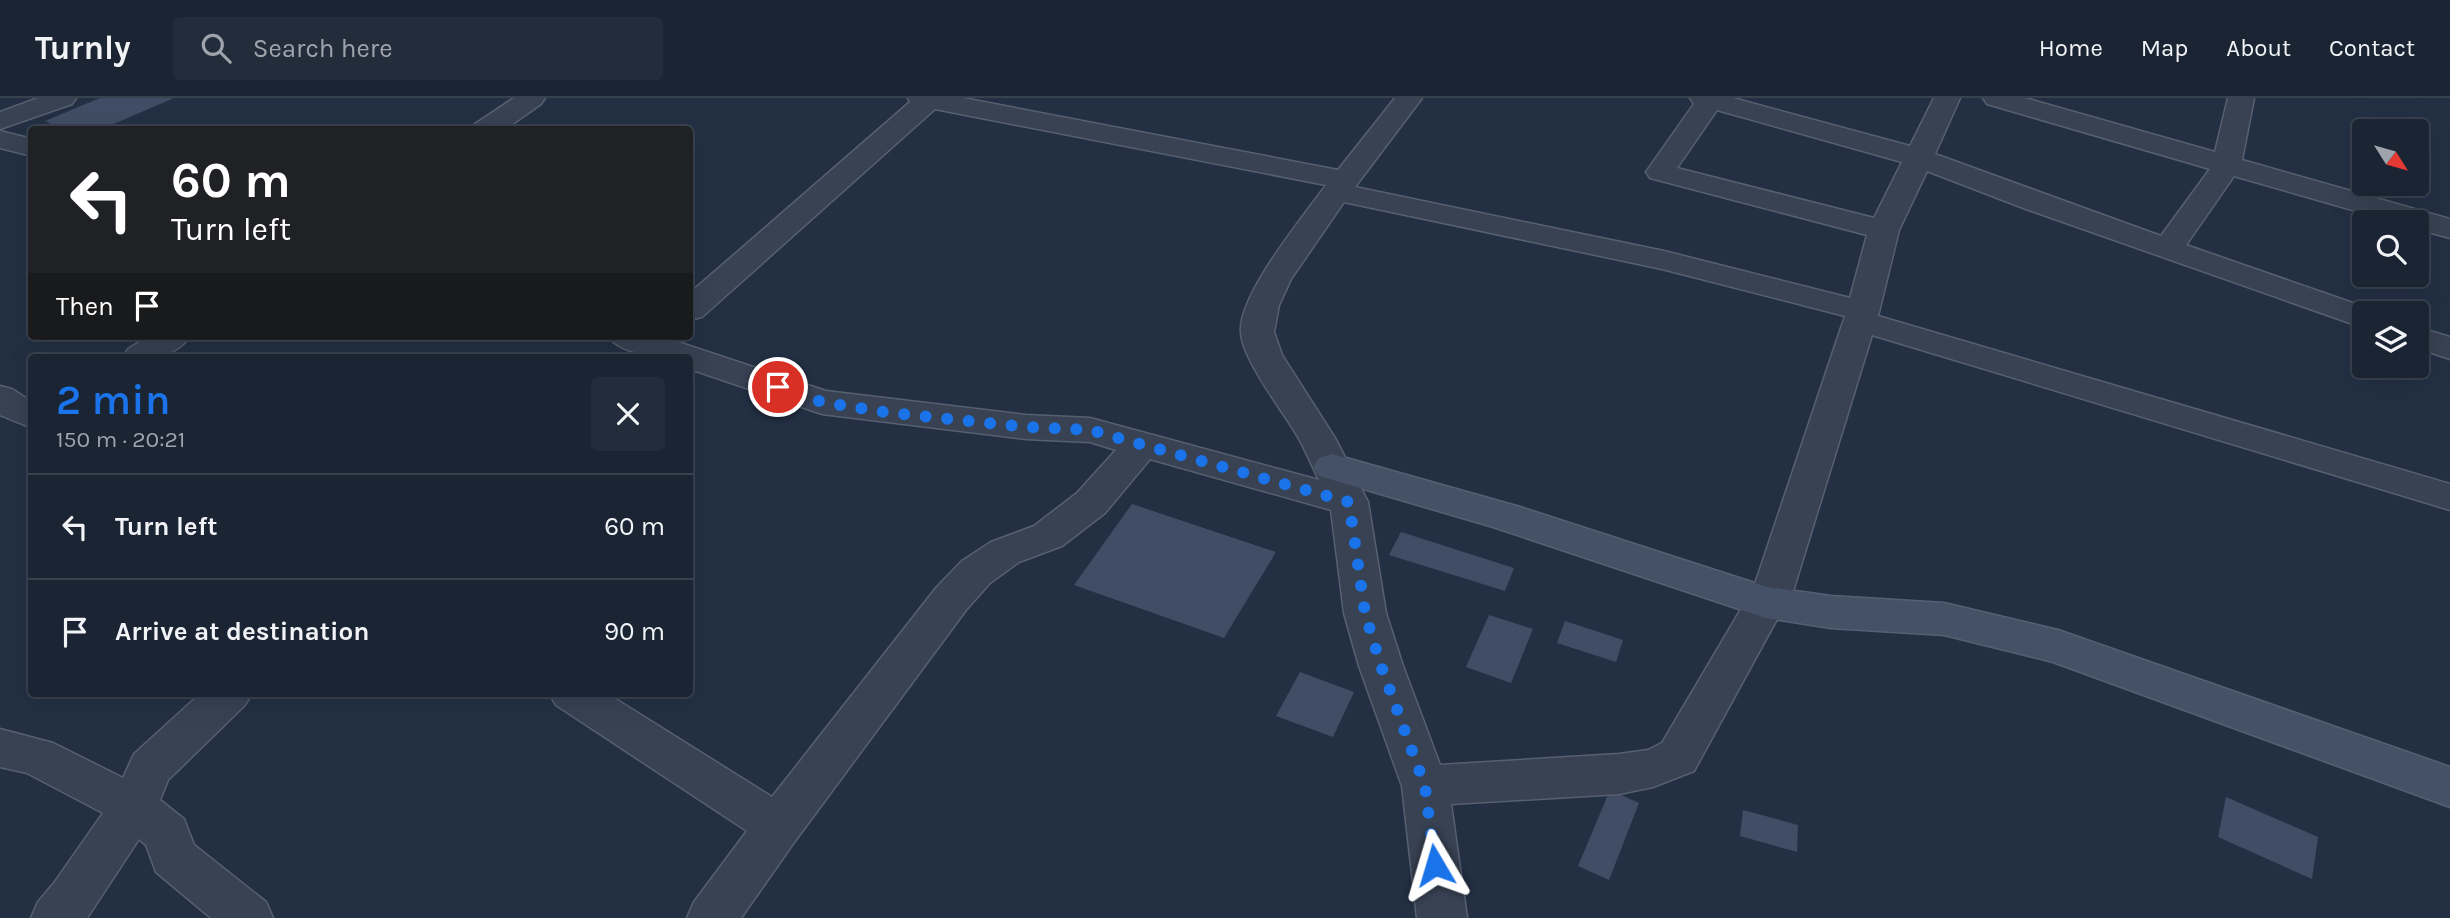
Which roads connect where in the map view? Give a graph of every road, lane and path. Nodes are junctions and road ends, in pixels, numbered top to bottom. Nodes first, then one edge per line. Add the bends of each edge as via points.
1 (63, 98) edge
2 (532, 98) edge
3 (1409, 98) edge
4 (1947, 98) edge
5 (1996, 98) edge
6 (2241, 98) edge
7 (927, 99) edge
8 (1707, 99) edge
9 (0, 121) edge
10 (491, 126) edge
11 (0, 139) edge
12 (28, 147) edge
13 (1917, 157) junction
14 (2227, 165) junction
15 (1341, 186) junction
16 (2450, 229) edge
17 (1884, 230) junction
18 (2168, 249) junction
19 (693, 307) edge
20 (2352, 314) edge
21 (1862, 316) junction
22 (167, 340) edge
23 (2429, 341) edge
24 (642, 343) edge
25 (2450, 348) edge
26 (145, 354) edge
27 (679, 354) edge
28 (693, 358) edge
29 (1141, 444) junction
30 (1340, 484) junction
31 (2450, 497) edge
32 (1766, 602) junction
33 (226, 697) edge
34 (577, 697) edge
35 (0, 748) edge
36 (1425, 786) junction
37 (2450, 787) edge
38 (134, 806) junction
39 (778, 826) junction
40 (56, 918) edge
41 (248, 918) edge
42 (712, 918) edge
43 (1442, 918) edge

1 - 9 street
2 - 10 street
3 - 15 street
4 - 13 street
5 - 14 street
6 - 14 street
7 - 15 street
7 - 19 street
8 - 13 street
8 - 17 street via 1660,172
11 - 12 street
13 - 17 street
13 - 18 street
14 - 16 street
14 - 18 street
15 - 21 street via 1664,260
15 - 30 street via 1275,279 1257,332 1265,355
17 - 21 street
18 - 20 street
21 - 31 street
21 - 32 street
22 - 26 street
23 - 25 street
24 - 27 street
28 - 29 street via 822,402 1026,427 1090,430
29 - 30 street
29 - 39 street via 1091,503 1048,536 1004,552 976,572
30 - 32 main road via 1506,517
30 - 36 street via 1365,613
32 - 36 street via 1678,757 1653,768 1619,774
32 - 37 main road via 1831,612 1944,619 2058,647
33 - 38 street via 149,768
34 - 39 street
35 - 38 street via 37,756
36 - 43 street
38 - 40 street
38 - 41 street via 167,834 173,857
39 - 42 street

